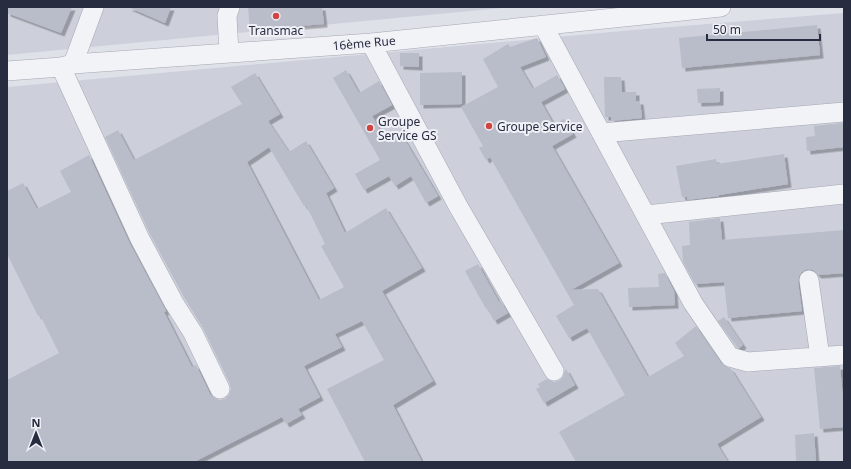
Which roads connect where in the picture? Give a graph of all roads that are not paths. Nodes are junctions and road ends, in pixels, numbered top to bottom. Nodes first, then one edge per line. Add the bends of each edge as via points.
1 (94, 7) edge
2 (230, 7) edge
3 (721, 7) edge
4 (682, 9) edge
5 (543, 25) junction
6 (371, 43) junction
7 (229, 53) junction
8 (67, 65) junction
9 (7, 71) edge
10 (844, 112) edge
11 (601, 133) junction
12 (844, 194) edge
13 (646, 215) junction
14 (809, 280) dead end
15 (844, 355) edge
16 (820, 357) junction
17 (554, 371) dead end
18 (220, 389) dead end

1 - 8 street
2 - 7 street via 227,16
3 - 4 street, 16ème Rue
4 - 5 street, 16ème Rue
5 - 6 street, 16ème Rue
5 - 11 street
6 - 7 street, 16ème Rue
6 - 17 street via 458,206
7 - 8 street, 16ème Rue
8 - 9 street, 16ème Rue
8 - 18 street via 140,239 174,303 194,333
10 - 11 street
11 - 13 street
12 - 13 street
13 - 16 street via 693,303 730,357 748,362
14 - 16 street
15 - 16 street

